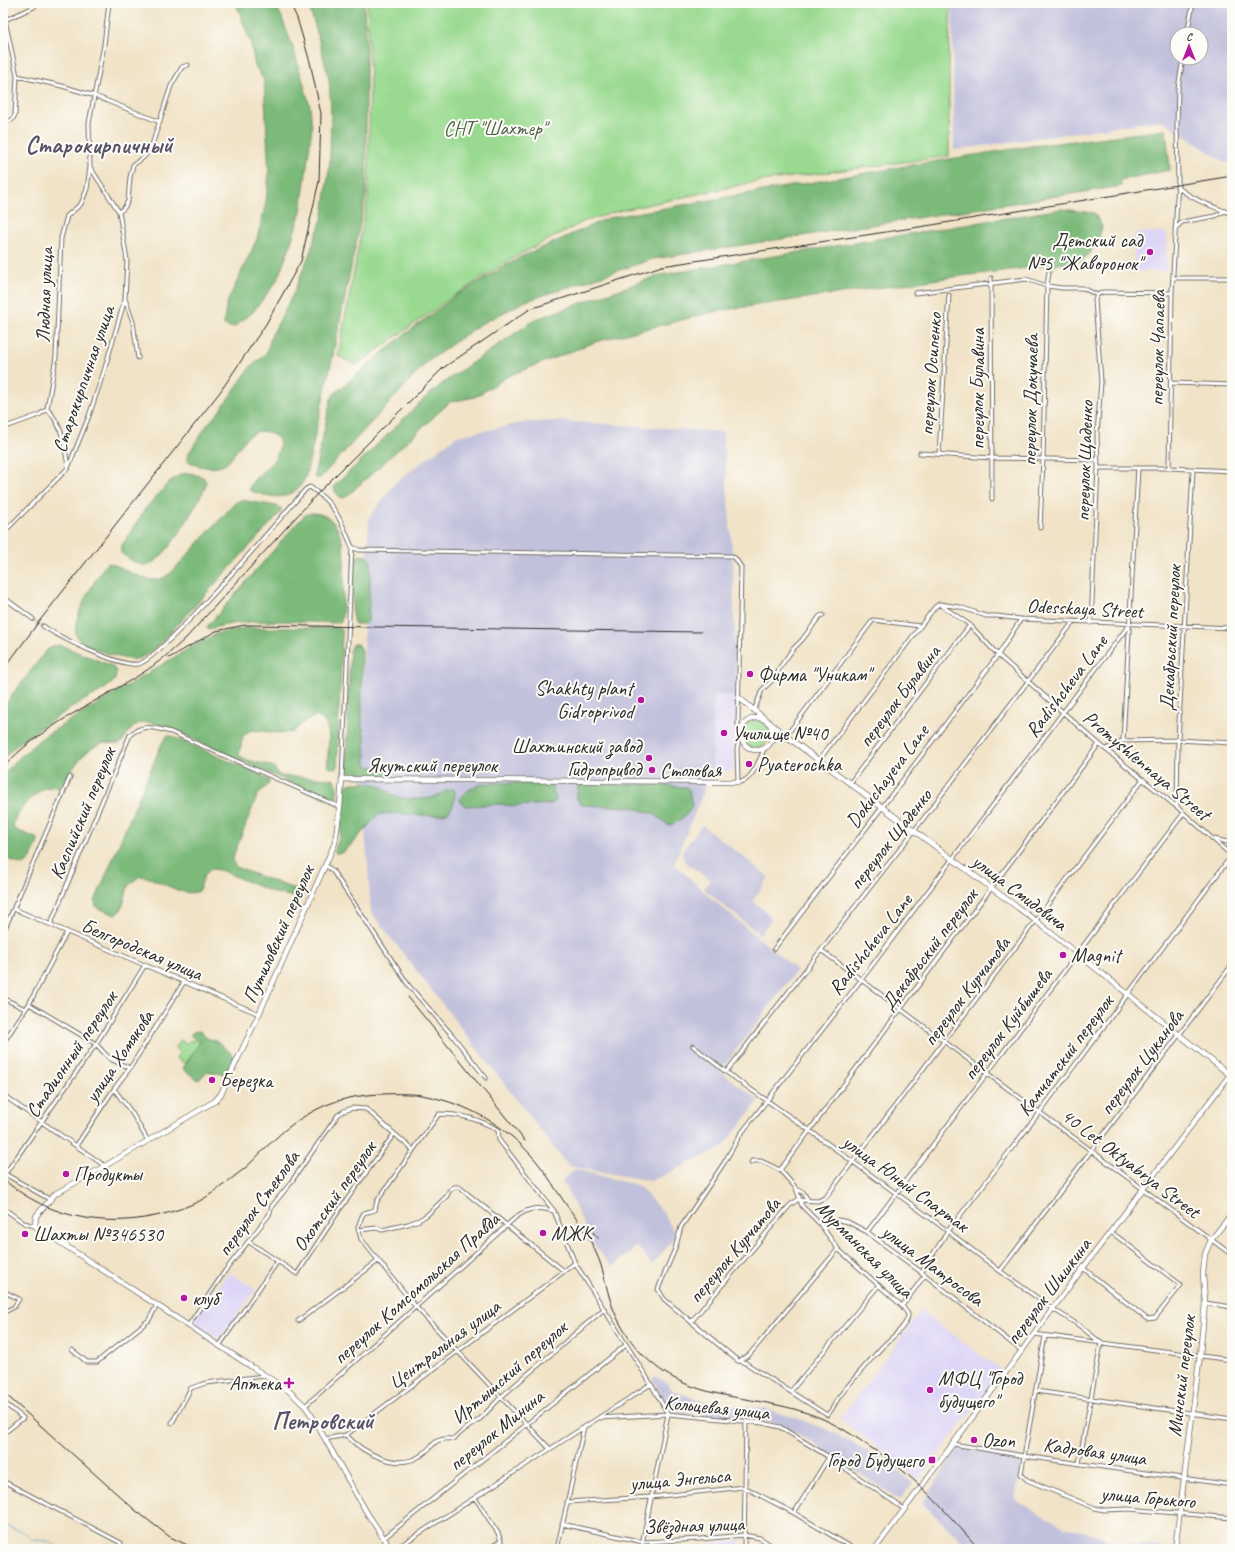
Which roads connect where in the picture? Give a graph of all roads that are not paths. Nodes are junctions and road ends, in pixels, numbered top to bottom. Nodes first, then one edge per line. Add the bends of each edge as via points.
1 (36, 3) edge
2 (110, 3) edge
3 (1193, 3) edge
4 (3, 11) edge
5 (5, 20) junction
6 (1189, 26) edge
7 (188, 65) dead end
8 (1182, 66) edge
9 (17, 76) junction
10 (94, 96) junction
11 (160, 122) junction
12 (3, 123) edge
13 (90, 167) junction
14 (1177, 187) junction
15 (1225, 211) junction
16 (119, 212) junction
17 (1232, 214) edge
18 (1175, 229) junction
19 (1048, 272) dead end
20 (991, 278) dead end
21 (1173, 278) junction
22 (1232, 278) edge
23 (991, 284) junction
24 (1047, 286) junction
25 (915, 293) dead end
26 (1172, 293) junction
27 (949, 295) dead end
28 (1097, 295) junction
29 (125, 299) junction
30 (138, 358) dead end
31 (1171, 383) junction
32 (1232, 385) edge
33 (47, 409) junction
34 (3, 428) edge
35 (920, 453) dead end
36 (938, 454) junction
37 (991, 458) junction
38 (1043, 459) junction
39 (1098, 460) junction
40 (68, 468) junction
41 (1098, 468) junction
42 (1138, 468) junction
43 (1169, 468) junction
44 (1193, 470) junction
45 (1232, 471) edge
46 (992, 499) dead end
47 (1040, 528) dead end
48 (3, 533) edge
49 (352, 547) junction
50 (3, 597) edge
51 (939, 604) junction
52 (823, 616) dead end
53 (33, 619) tunnel mouth
54 (1021, 619) junction
55 (1074, 621) junction
56 (1091, 623) junction
57 (970, 625) junction
58 (1129, 625) junction
59 (43, 626) tunnel mouth
60 (920, 626) junction
61 (1184, 626) junction
62 (1232, 628) edge
63 (998, 655) junction
64 (1028, 681) junction
65 (738, 697) junction
66 (754, 711) junction
67 (1064, 712) junction
68 (765, 720) junction
69 (740, 734) junction
70 (786, 736) junction
71 (1122, 740) junction
72 (1178, 740) junction
73 (771, 742) junction
74 (1232, 743) edge
75 (1099, 744) junction
76 (765, 747) junction
77 (1106, 749) junction
78 (818, 760) junction
79 (70, 777) dead end
80 (342, 779) junction
81 (1144, 779) junction
82 (738, 782) junction
83 (850, 783) junction
84 (881, 806) junction
85 (340, 807) junction
86 (1177, 807) junction
87 (1183, 814) junction
88 (914, 831) junction
89 (1212, 838) junction
90 (1232, 843) edge
91 (1232, 855) edge
92 (952, 859) junction
93 (326, 866) junction
94 (992, 888) junction
95 (14, 909) junction
96 (1036, 922) junction
97 (51, 923) junction
98 (67, 932) junction
99 (3, 934) edge
100 (774, 949) dead end
101 (821, 950) junction
102 (1077, 954) junction
103 (146, 965) junction
104 (1232, 966) edge
105 (861, 980) junction
106 (184, 982) junction
107 (1129, 993) junction
108 (3, 998) edge
109 (29, 1004) junction
110 (900, 1009) junction
111 (25, 1010) junction
112 (259, 1014) junction
113 (1180, 1034) junction
114 (945, 1042) junction
115 (3, 1043) edge
116 (96, 1044) junction
117 (693, 1046) dead end
118 (130, 1068) junction
119 (726, 1072) junction
120 (987, 1074) junction
121 (1231, 1074) edge
122 (486, 1078) dead end
123 (114, 1089) junction
124 (3, 1095) edge
125 (766, 1100) junction
126 (1040, 1113) junction
127 (43, 1122) junction
128 (809, 1130) junction
129 (394, 1134) junction
130 (148, 1141) junction
131 (76, 1146) junction
132 (413, 1150) junction
133 (1091, 1151) junction
134 (853, 1161) junction
135 (751, 1163) dead end
136 (105, 1166) junction
137 (780, 1170) junction
138 (796, 1188) junction
139 (1142, 1189) junction
140 (897, 1194) junction
141 (50, 1199) junction
142 (799, 1200) junction
143 (808, 1200) junction
144 (3, 1208) edge
145 (554, 1211) junction
146 (1232, 1214) edge
147 (820, 1224) junction
148 (508, 1225) junction
149 (35, 1226) junction
150 (358, 1230) junction
151 (867, 1232) junction
152 (948, 1232) junction
153 (1111, 1232) junction
154 (1211, 1240) junction
155 (249, 1242) junction
156 (838, 1249) junction
157 (1232, 1255) edge
158 (278, 1261) junction
159 (378, 1262) junction
160 (575, 1263) junction
161 (1083, 1268) junction
162 (1000, 1270) junction
163 (564, 1271) junction
164 (923, 1274) junction
165 (879, 1285) junction
166 (3, 1291) edge
167 (1205, 1303) junction
168 (157, 1305) junction
169 (902, 1306) junction
170 (1232, 1306) edge
171 (416, 1307) junction
172 (604, 1309) junction
173 (1053, 1309) junction
174 (3, 1313) edge
175 (298, 1321) dead end
176 (691, 1322) junction
177 (188, 1326) junction
178 (1034, 1334) junction
179 (1046, 1336) junction
180 (1101, 1343) junction
181 (626, 1345) junction
182 (219, 1346) junction
183 (72, 1350) dead end
184 (1022, 1351) junction
185 (457, 1352) junction
186 (1200, 1355) junction
187 (1232, 1360) edge
188 (738, 1362) junction
189 (264, 1376) junction
190 (651, 1384) junction
191 (791, 1391) junction
192 (1036, 1391) junction
193 (501, 1397) junction
194 (1091, 1399) junction
195 (3, 1402) edge
196 (304, 1406) junction
197 (1193, 1413) junction
198 (668, 1414) junction
199 (599, 1418) junction
200 (1232, 1419) edge
201 (746, 1422) junction
202 (172, 1423) dead end
203 (526, 1424) junction
204 (584, 1427) junction
205 (3, 1434) edge
206 (346, 1435) junction
207 (325, 1439) junction
208 (954, 1444) junction
209 (550, 1449) junction
210 (1024, 1456) junction
211 (829, 1457) junction
212 (1079, 1463) junction
213 (1021, 1474) joint
214 (1184, 1478) junction
215 (3, 1482) edge
216 (1232, 1485) edge
217 (744, 1488) junction
218 (651, 1497) junction
219 (475, 1498) junction
220 (567, 1502) junction
221 (904, 1509) junction
222 (794, 1513) junction
223 (1179, 1513) junction
224 (1232, 1518) edge
225 (562, 1524) junction
226 (744, 1535) junction
227 (384, 1538) junction
228 (643, 1542) junction
229 (22, 1546) dead end
230 (851, 1547) dead end
231 (27, 1549) edge
232 (117, 1549) edge
233 (391, 1549) edge
234 (395, 1549) edge
235 (488, 1549) edge
236 (557, 1549) edge
237 (641, 1549) edge
238 (744, 1549) edge
239 (777, 1549) edge
240 (875, 1549) edge
241 (1175, 1549) edge

1 - 5 street via 34,7
2 - 10 street
3 - 6 street
4 - 5 street
5 - 9 street
7 - 11 street via 182,66 171,86
8 - 14 street, переулок Чапаева via 1178,89
9 - 10 street
9 - 12 street via 15,115 12,120
10 - 11 street
10 - 13 street via 89,123
11 - 16 street via 151,148 144,158 133,165 128,201
13 - 16 street, Старокирпичная улица
13 - 33 street, Людная улица via 88,189 81,204 67,216 60,238 56,357
14 - 15 street via 1204,204
14 - 18 street, переулок Чапаева
15 - 17 street
15 - 18 street via 1215,216 1182,222
16 - 29 street, Старокирпичная улица via 127,260
18 - 21 street, переулок Чапаева
19 - 24 street, переулок Докучаева
20 - 23 street, переулок Булавина
21 - 22 street
21 - 26 street, переулок Чапаева
23 - 24 street via 1026,279
23 - 25 street
23 - 37 street, переулок Булавина
24 - 28 street via 1083,288
24 - 38 street, переулок Докучаева
26 - 28 street via 1103,292
26 - 31 street, переулок Чапаева
27 - 36 street, переулок Осипенко
28 - 39 street, переулок Щаденко via 1095,300 1101,382
29 - 30 street, Старокирпичная улица via 133,322
29 - 40 street, Старокирпичная улица via 94,401
31 - 32 street
31 - 43 street, переулок Чапаева
33 - 34 street via 39,415
33 - 40 street via 60,427
35 - 36 street
36 - 37 street
37 - 38 street
37 - 46 street, переулок Булавина
38 - 39 street
38 - 47 street, переулок Докучаева
39 - 41 street, переулок Щаденко
40 - 48 street
41 - 42 street
41 - 56 street, переулок Щаденко
42 - 43 street
42 - 58 street
43 - 44 street
44 - 45 street
44 - 61 street, Декабрьский переулок
49 - 59 street via 330,502 310,487 198,610 144,663 130,664 110,660
49 - 65 street via 359,550 731,556 741,567
49 - 80 street, Путиловский переулок
50 - 53 street
51 - 54 street, Odesskaya Street via 960,607 986,616
51 - 57 street, Promyshlennaya Street
51 - 60 street
52 - 66 street via 820,616 793,649 776,677 762,690
54 - 55 street, Odesskaya Street
54 - 63 street, Dokuchayeva Lane
55 - 56 street, Odesskaya Street
55 - 64 street, переулок Щаденко
56 - 58 street, Odesskaya Street
57 - 63 street, Promyshlennaya Street
57 - 83 street, переулок Булавина
58 - 61 street, Odesskaya Street
58 - 67 street, Radishcheva Lane
58 - 71 street
60 - 70 street via 873,620
60 - 78 street
61 - 62 street, Odesskaya Street
61 - 72 street, Декабрьский переулок
63 - 64 street, Promyshlennaya Street
63 - 84 street, Dokuchayeva Lane
64 - 67 street, Promyshlennaya Street
64 - 88 street, переулок Щаденко
65 - 66 main road, улица Смидовича
65 - 69 street
66 - 68 main road, улица Смидовича
67 - 75 street, Promyshlennaya Street
67 - 92 street, Radishcheva Lane
68 - 69 main road via 758,717 750,719 743,724
68 - 70 main road, улица Смидовича
68 - 73 main road via 772,730
69 - 76 main road via 743,743 750,748 758,750
69 - 82 street via 737,749
70 - 73 main road
70 - 78 main road, улица Смидовича
71 - 72 street
71 - 77 street
72 - 74 street
72 - 86 street, Декабрьский переулок
73 - 76 main road
75 - 77 street, Promyshlennaya Street
75 - 94 street, Декабрьский переулок
76 - 82 street via 756,767 746,779
77 - 81 street, Promyshlennaya Street
78 - 83 main road, улица Смидовича
79 - 95 street
80 - 82 main road, Якутский переулок
80 - 85 main road, Путиловский переулок
81 - 86 street, Promyshlennaya Street
81 - 96 street, переулок Курчатова
83 - 84 main road, улица Смидовича
84 - 88 main road, улица Смидовича
84 - 100 street, Dokuchayeva Lane
85 - 93 main road, Путиловский переулок via 337,836
85 - 97 street, Каспийский переулок via 171,732 144,727 134,731 130,735
86 - 87 street, Promyshlennaya Street
87 - 89 street, Promyshlennaya Street
87 - 102 street, переулок Куйбышева
88 - 92 main road, улица Смидовича
88 - 101 street, переулок Щаденко
89 - 90 street
89 - 91 street, Promyshlennaya Street
91 - 107 street, Камчатский переулок
92 - 94 main road, улица Смидовича
92 - 105 street, Radishcheva Lane
93 - 112 main road, Путиловский переулок
93 - 122 street via 332,870 409,986
94 - 96 main road, улица Смидовича
94 - 110 street, Декабрьский переулок
95 - 97 street, Белгородская улица
95 - 99 street
96 - 102 main road, улица Смидовича
96 - 114 street, переулок Курчатова
97 - 98 street, Белгородская улица
98 - 103 street, Белгородская улица
98 - 109 street
101 - 105 street, 40 Let Oktyabrya Street
101 - 119 street, переулок Щаденко
102 - 107 main road, улица Смидовича
102 - 120 street, переулок Куйбышева
103 - 106 street, Белгородская улица
103 - 116 street, Стадионный переулок
104 - 113 street, переулок Цуканова
105 - 110 street, 40 Let Oktyabrya Street
105 - 125 street, Radishcheva Lane
106 - 112 street, Белгородская улица
106 - 118 street, улица Хомякова
107 - 113 main road, улица Смидовича
107 - 126 street, Камчатский переулок
108 - 111 street
109 - 111 street
109 - 116 street
110 - 114 street, 40 Let Oktyabrya Street
110 - 128 street, Декабрьский переулок
111 - 115 street
112 - 130 main road, Путиловский переулок via 221,1094 215,1101
113 - 121 main road, улица Смидовича
113 - 133 street, переулок Цуканова
114 - 120 street, 40 Let Oktyabrya Street
114 - 134 street, переулок Курчатова
116 - 118 street via 106,1056
116 - 127 street, Стадионный переулок
117 - 119 street, улица Юный Спартак
118 - 123 street, улица Хомякова
119 - 125 street, улица Юный Спартак
120 - 126 street, 40 Let Oktyabrya Street
120 - 140 street, переулок Куйбышева
121 - 139 main road, переулок Шишкина
123 - 130 street
123 - 131 street, улица Хомякова
124 - 127 street
125 - 128 street, улица Юный Спартак
125 - 176 street, Radishcheva Lane via 740,1135 724,1164 681,1227 675,1249 660,1282 660,1294
126 - 133 street, 40 Let Oktyabrya Street
126 - 152 street, Камчатский переулок
127 - 131 street
127 - 141 street, Стадионный переулок via 5,1174
128 - 134 street, улица Юный Спартак
128 - 137 street, Декабрьский переулок
129 - 132 street
129 - 155 street, переулок Стеклова via 366,1109 358,1108 338,1115
129 - 158 street, Охотский переулок via 297,1274
130 - 136 main road, Путиловский переулок
131 - 136 street
132 - 145 street, Охотский переулок via 438,1114 481,1122 498,1130 499,1140
132 - 150 street, Охотский переулок via 377,1201 375,1210 362,1215
133 - 139 street, 40 Let Oktyabrya Street
133 - 162 street, переулок Цуканова
134 - 140 street, улица Юный Спартак
134 - 143 street, переулок Курчатова via 826,1197 818,1201
135 - 137 street, Мурманская улица via 761,1161
136 - 141 main road, Путиловский переулок
137 - 138 street, Мурманская улица
138 - 142 street, Мурманская улица
138 - 143 street via 803,1192
139 - 153 main road, переулок Шишкина
139 - 154 street, 40 Let Oktyabrya Street
140 - 151 street, переулок Куйбышева
140 - 152 street, улица Юный Спартак
141 - 149 main road, Путиловский переулок via 36,1216
142 - 143 street, переулок Курчатова
142 - 147 street, Мурманская улица
142 - 176 street, переулок Курчатова via 790,1205
144 - 149 street via 24,1223
145 - 148 street, переулок Комсомольская Правда via 530,1209
145 - 160 street
146 - 154 main road, Минский переулок
147 - 151 street, улица Матросова via 838,1220
147 - 156 street, Мурманская улица
148 - 150 street via 462,1189 454,1187 427,1215 408,1224 382,1230
148 - 163 street
148 - 171 street, переулок Комсомольская Правда
149 - 168 main road
150 - 159 street via 361,1239
151 - 164 street, улица Матросова
152 - 162 street, улица Юный Спартак
152 - 164 street, Камчатский переулок
153 - 161 main road, переулок Шишкина
153 - 161 street via 1181,1285 1155,1318 1147,1319
154 - 157 street, 40 Let Oktyabrya Street
154 - 167 main road, Минский переулок via 1204,1261
155 - 158 street
155 - 177 street, переулок Стеклова via 225,1271
156 - 165 street, Мурманская улица
156 - 188 street via 749,1355
158 - 182 street, Охотский переулок
159 - 171 street
159 - 175 street
160 - 163 street, Центральная улица
160 - 172 street
161 - 173 main road, переулок Шишкина
162 - 173 street, улица Юный Спартак
163 - 185 street, Центральная улица
164 - 169 street, Камчатский переулок
164 - 184 street, улица Матросова
165 - 169 street, Мурманская улица
165 - 191 street
166 - 174 street via 19,1299 14,1307
167 - 170 street
167 - 186 main road, Минский переулок
168 - 177 main road
168 - 183 street via 148,1320 97,1362 88,1362
169 - 191 street, Мурманская улица via 908,1316 905,1324 840,1396 830,1413 827,1415
171 - 185 street
171 - 196 street, переулок Комсомольская Правда
172 - 181 street
172 - 193 street, Иртышский переулок
173 - 178 main road, переулок Шишкина
173 - 180 street, улица Юный Спартак
176 - 188 street
177 - 182 main road
178 - 179 street
178 - 184 main road, переулок Шишкина
179 - 180 street
179 - 192 street, переулок Шишкина
180 - 186 street
180 - 194 street
181 - 190 street
181 - 203 street, переулок Минина
182 - 189 main road
184 - 208 main road, переулок Шишкина
185 - 193 street
185 - 206 street, Центральная улица
186 - 187 street
186 - 197 main road, Минский переулок
188 - 191 street via 744,1362
189 - 196 main road via 289,1391
189 - 202 street via 206,1383 191,1388
190 - 198 street
190 - 199 street, Кольцевая улица
192 - 194 street
192 - 210 street, переулок Шишкина
193 - 203 street
193 - 206 street, Иртышский переулок via 480,1419 454,1439 444,1438 435,1442 411,1462 391,1461 380,1457 352,1442
194 - 197 street
194 - 212 street
195 - 205 street via 23,1418
196 - 207 main road
197 - 200 street
197 - 214 main road, Минский переулок
198 - 199 street, Кольцевая улица
198 - 201 street, Кольцевая улица
198 - 218 street
199 - 204 street, Кольцевая улица
201 - 211 street, Кольцевая улица via 780,1427
201 - 217 street
203 - 209 street
203 - 227 street, переулок Минина
204 - 209 street, Кольцевая улица
204 - 220 street
206 - 207 street, Центральная улица
207 - 227 main road
208 - 210 street, Кадровая улица
208 - 221 main road, переулок Шишкина
209 - 219 street, Кольцевая улица
210 - 212 street, Кадровая улица
210 - 213 street, переулок Шишкина
211 - 221 street, Кольцевая улица
211 - 222 street
212 - 214 street, Кадровая улица
213 - 223 street, улица Горького via 1027,1480 1095,1508
214 - 216 street, Кадровая улица
214 - 223 main road, Минский переулок
215 - 232 street via 121,1543
217 - 218 street, улица Энгельса
217 - 222 street, улица Энгельса
217 - 226 street
218 - 220 street, улица Энгельса
218 - 228 street
219 - 234 street, Кольцевая улица
219 - 235 street via 501,1541
220 - 225 street
221 - 240 main road, переулок Шишкина
222 - 230 street, улица Энгельса
223 - 224 street, улица Горького
223 - 241 main road, Минский переулок
225 - 228 street, Звёздная улица
225 - 236 street
226 - 228 street, Звёздная улица
226 - 238 street
226 - 239 street, Звёздная улица via 760,1538
227 - 233 main road
228 - 237 street
229 - 231 street

